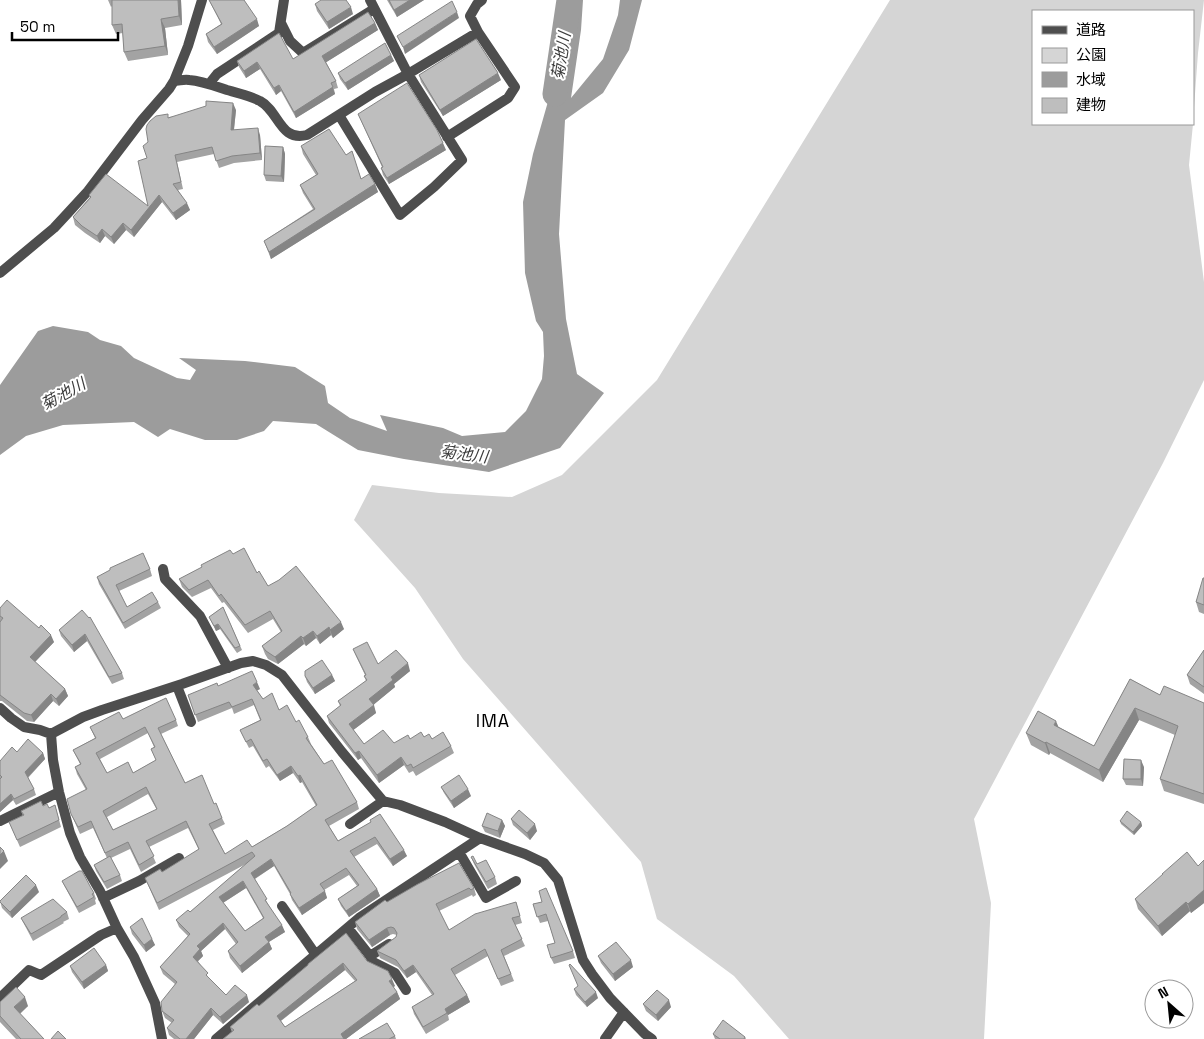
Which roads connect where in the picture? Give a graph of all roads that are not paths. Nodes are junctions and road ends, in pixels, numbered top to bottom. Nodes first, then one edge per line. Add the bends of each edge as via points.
1 (202, 0) edge
2 (284, 0) edge
3 (482, 0) edge
4 (372, 5) edge
5 (281, 23) junction
6 (478, 32) junction
7 (408, 74) junction
8 (174, 81) junction
9 (209, 84) junction
10 (339, 115) junction
11 (447, 137) junction
12 (0, 273) edge
13 (163, 569) dead end
14 (228, 668) junction
15 (177, 686) junction
16 (0, 708) edge
17 (191, 722) dead end
18 (52, 734) junction
19 (59, 792) junction
20 (383, 801) junction
21 (0, 821) edge
22 (350, 824) dead end
23 (480, 838) junction
24 (459, 852) junction
25 (180, 858) edge
26 (516, 881) dead end
27 (103, 898) junction
28 (282, 906) dead end
29 (117, 928) junction
30 (348, 928) junction
31 (393, 941) edge
32 (316, 955) junction
33 (370, 956) junction
34 (406, 990) dead end
35 (0, 998) edge
36 (624, 1012) junction
37 (162, 1039) edge
38 (216, 1039) edge
39 (605, 1039) edge
40 (652, 1039) edge

1 - 8 street
2 - 5 street
3 - 6 street via 470,16
4 - 5 street via 302,52 290,41
4 - 7 street
5 - 9 street via 279,33 217,74
6 - 7 street
6 - 11 street via 515,87 508,98
7 - 10 street
7 - 11 street
8 - 9 street via 188,79
8 - 12 street via 67,214
9 - 10 street via 262,101 286,132 300,137 307,136
10 - 11 street via 400,215 462,160
13 - 14 street via 165,579 200,616
14 - 15 street
14 - 20 street via 253,661 282,675
15 - 17 street
15 - 18 street via 89,715
16 - 18 street via 24,728
18 - 19 street
19 - 21 street
19 - 27 street via 70,833
20 - 22 street
20 - 23 street
23 - 24 street
23 - 36 street via 544,863 558,880 583,960
24 - 26 street via 486,898
24 - 30 street
25 - 27 street
27 - 29 street
28 - 32 street
29 - 35 street via 41,975 29,970
29 - 37 street via 155,1003
30 - 32 street
30 - 33 street
31 - 33 street
32 - 38 street
33 - 34 street via 373,962 395,973
36 - 39 street
36 - 40 street

